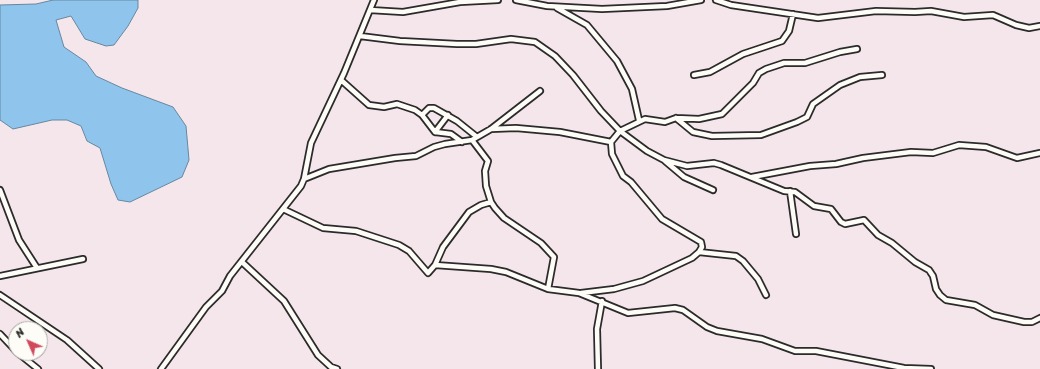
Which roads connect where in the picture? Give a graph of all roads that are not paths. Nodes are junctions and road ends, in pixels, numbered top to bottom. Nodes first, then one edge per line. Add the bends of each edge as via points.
1 (374, 0) edge
2 (451, 0) edge
3 (498, 0) edge
4 (516, 0) edge
5 (701, 0) edge
6 (716, 0) edge
7 (457, 3) junction
8 (555, 7) junction
9 (370, 10) junction
10 (793, 14) junction
11 (1040, 26) edge
12 (360, 36) junction
13 (857, 49) dead end
14 (694, 75) dead end
15 (882, 75) dead end
16 (341, 80) junction
17 (540, 91) dead end
18 (422, 115) junction
19 (448, 115) junction
20 (676, 118) junction
21 (639, 120) junction
22 (491, 129) junction
23 (620, 131) junction
24 (435, 132) junction
25 (478, 137) junction
26 (472, 140) junction
27 (462, 142) junction
28 (611, 142) junction
29 (1040, 153) edge
30 (664, 160) junction
31 (750, 177) junction
32 (304, 179) junction
33 (0, 190) edge
34 (713, 190) dead end
35 (790, 191) junction
36 (491, 202) junction
37 (283, 210) junction
38 (796, 234) dead end
39 (699, 252) junction
40 (83, 259) dead end
41 (242, 262) junction
42 (435, 265) junction
43 (37, 268) junction
44 (0, 276) edge
45 (548, 289) junction
46 (579, 293) junction
47 (0, 295) edge
48 (766, 295) dead end
49 (602, 302) junction
50 (1040, 318) edge
51 (0, 334) edge
52 (8, 342) edge
53 (28, 361) edge
54 (38, 369) edge
55 (99, 369) edge
56 (161, 369) edge
57 (337, 369) edge
58 (598, 369) edge
59 (931, 369) edge

1 - 9 street
2 - 7 street
3 - 7 street
4 - 8 street
5 - 8 street via 667,6 632,8
6 - 10 street via 731,5
7 - 9 street via 403,12
8 - 21 street via 587,25 617,61 632,89
9 - 12 street
10 - 11 street via 818,18 876,11 931,11 964,17 993,15 1016,25 1029,28
10 - 14 street via 789,31 782,41 743,54 710,72
12 - 16 street
12 - 23 street via 457,44 511,39 535,42 568,70
13 - 20 street via 805,63 784,63 766,69 722,114 699,119
15 - 20 street via 860,77 840,85 813,104 807,117 761,135 712,136 693,132
16 - 18 street via 370,105 384,107 397,104
16 - 32 street via 311,143
17 - 22 street
18 - 19 street via 432,107
18 - 24 street
19 - 24 street
19 - 25 street
20 - 21 street via 665,122
21 - 23 street
22 - 25 street
22 - 28 street via 547,130
23 - 28 street
23 - 30 street
24 - 27 street via 451,134
25 - 26 street
26 - 27 street
26 - 36 street via 488,161 485,178
27 - 32 street via 439,145 416,156 329,169
28 - 39 street via 612,154 623,176 662,219 701,242
29 - 31 street via 1017,158 986,147 959,145 932,153 911,152 863,158
30 - 31 street via 687,166 714,163
30 - 34 street via 684,177
31 - 35 street
32 - 37 street
33 - 43 street via 19,240
35 - 38 street
35 - 50 street via 801,195 814,206 831,209 845,224 864,220 878,235 929,270 940,295 946,300 975,306 993,315 1024,322
36 - 42 street via 469,212 443,247
36 - 45 street via 504,218 551,252 554,259
37 - 41 street
37 - 42 street via 323,228 356,231 396,244 408,251 428,273
39 - 46 street via 692,258 643,281 614,289
39 - 48 street via 736,256 758,280
40 - 43 street
41 - 56 street
41 - 57 street via 284,301 318,355
42 - 45 street via 506,272
43 - 44 street
45 - 46 street
46 - 49 street
47 - 55 street via 67,340
49 - 58 street via 597,329
49 - 59 street via 628,313 675,308 717,331 762,339 795,351 816,351 904,368
51 - 52 street
53 - 54 street

